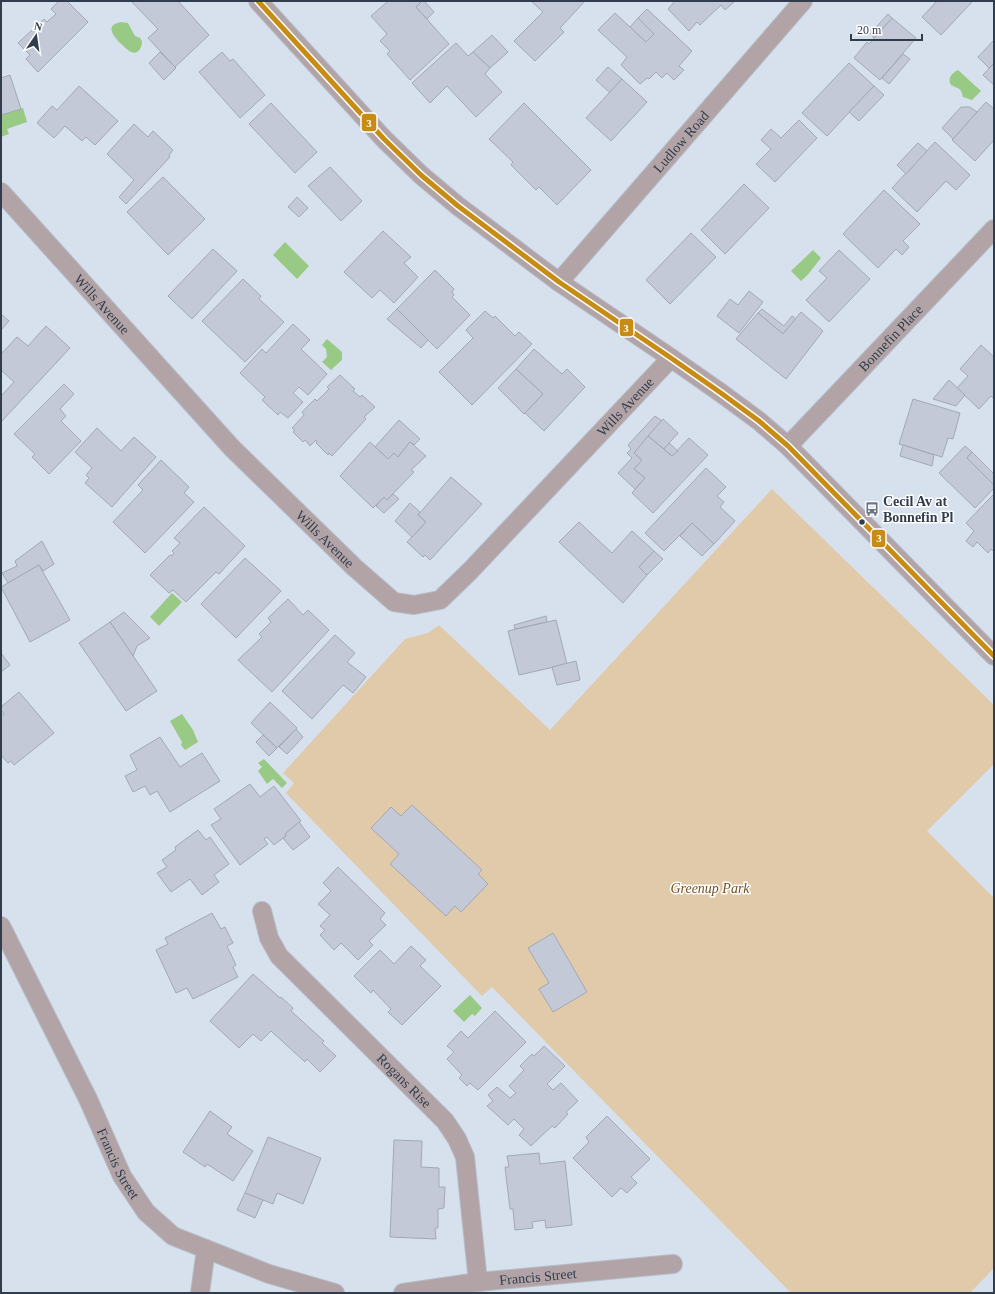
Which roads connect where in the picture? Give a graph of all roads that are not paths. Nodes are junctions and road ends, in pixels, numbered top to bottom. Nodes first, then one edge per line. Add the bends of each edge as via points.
1 (258, 1) edge
2 (803, 1) edge
3 (1, 192) edge
4 (994, 229) edge
5 (559, 282) junction
6 (671, 358) junction
7 (788, 446) junction
8 (994, 656) edge
9 (262, 911) dead end
10 (1, 926) edge
11 (206, 1249) junction
12 (673, 1264) dead end
13 (478, 1282) junction
14 (200, 1293) edge
15 (335, 1293) edge
16 (403, 1293) edge

1 - 5 street via 384,140 458,206
2 - 5 street, Ludlow Road
3 - 6 street, Wills Avenue via 232,448 354,567 394,602 414,605 440,600
4 - 7 street, Bonnefin Place
5 - 6 street
6 - 7 street
7 - 8 street
9 - 13 street, Rogans Rise via 269,938 279,956 445,1121 457,1139 465,1157
10 - 11 street, Francis Street via 88,1099 122,1176 146,1212 173,1236
11 - 14 street
11 - 15 street, Francis Street via 269,1274
12 - 13 street, Francis Street
13 - 16 street, Francis Street

